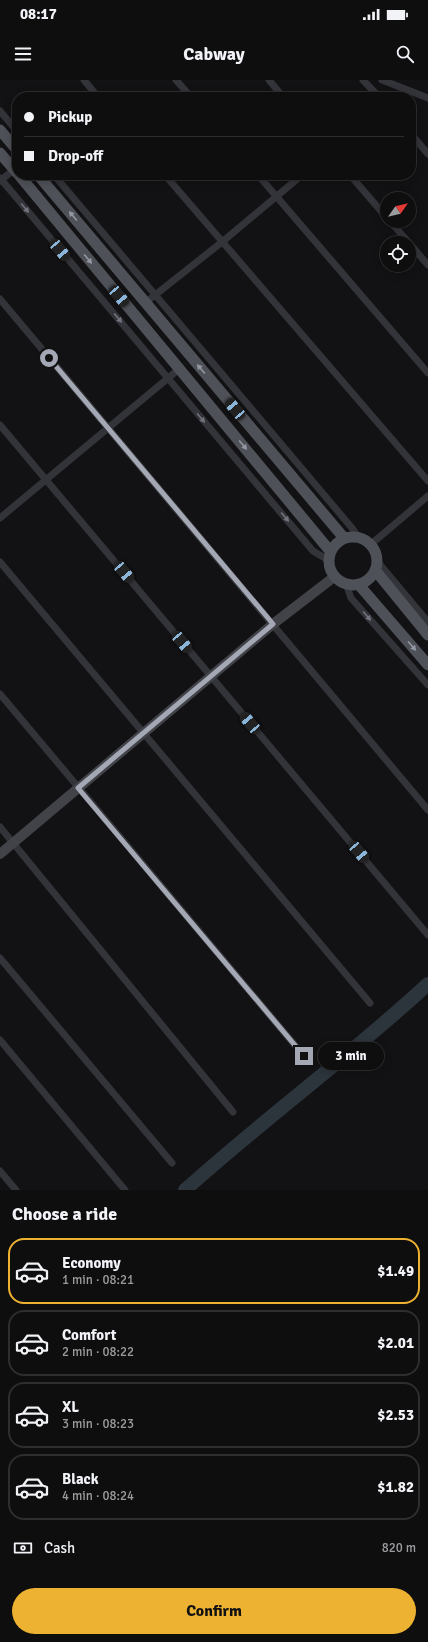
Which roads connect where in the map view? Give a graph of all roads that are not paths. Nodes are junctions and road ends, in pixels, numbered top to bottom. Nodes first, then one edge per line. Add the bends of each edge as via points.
1 (84, 80) edge
2 (176, 80) edge
3 (269, 80) edge
4 (363, 80) edge
5 (382, 80) edge
6 (94, 92) edge
7 (187, 92) edge
8 (279, 92) edge
9 (374, 92) edge
10 (413, 92) edge
11 (416, 93) edge
12 (428, 98) edge
13 (0, 111) edge
14 (12, 126) edge
15 (0, 130) edge
16 (416, 140) edge
17 (12, 144) edge
18 (0, 153) edge
19 (428, 154) edge
20 (12, 166) edge
21 (12, 174) edge
22 (1, 180) edge
23 (24, 180) edge
24 (42, 180) edge
25 (58, 180) edge
26 (169, 180) edge
27 (262, 180) edge
28 (296, 180) edge
29 (354, 180) edge
30 (276, 197) junction
31 (380, 210) edge
32 (396, 228) edge
33 (403, 236) edge
34 (222, 242) junction
35 (416, 251) edge
36 (428, 266) edge
37 (155, 295) junction
38 (0, 299) edge
39 (145, 303) junction
40 (179, 369) junction
41 (428, 373) edge
42 (168, 378) junction
43 (0, 425) edge
44 (108, 428) junction
45 (46, 480) junction
46 (428, 481) edge
47 (428, 496) edge
48 (0, 518) edge
49 (358, 537) junction
50 (344, 538) junction
51 (370, 544) junction
52 (329, 556) junction
53 (0, 562) edge
54 (376, 566) junction
55 (334, 577) junction
56 (346, 584) junction
57 (359, 585) junction
58 (428, 622) edge
59 (273, 624) junction
60 (428, 635) edge
61 (428, 665) edge
62 (211, 676) junction
63 (428, 685) edge
64 (0, 694) edge
65 (144, 733) junction
66 (78, 788) junction
67 (428, 810) edge
68 (0, 827) edge
69 (13, 843) junction
70 (0, 854) edge
71 (428, 935) edge
72 (0, 958) edge
73 (370, 1003) dead end
74 (0, 1040) edge
75 (304, 1056) dead end
76 (233, 1112) dead end
77 (172, 1163) dead end
78 (0, 1171) edge
79 (16, 1190) edge
80 (125, 1190) edge

1 - 6 street
2 - 7 street
3 - 8 street
4 - 9 street
5 - 10 street
11 - 12 street
13 - 14 street
15 - 17 main road
16 - 19 street
18 - 20 main road
21 - 22 street
22 -> 42 street
23 -> 40 main road
39 -> 24 main road
25 - 37 street
26 - 34 street
27 - 30 street
28 - 30 street
29 - 31 street
30 - 34 street
30 - 41 street
32 - 33 street
34 - 37 street
34 - 46 street
35 - 36 street
37 - 39 street
37 - 49 street
38 - 44 street
50 -> 39 main road
40 - 42 street
40 -> 52 main road
42 - 44 street
42 -> 52 street via 313,551
43 - 45 street
44 - 45 street
44 - 59 street
45 - 48 street
45 - 62 street
47 - 51 street
49 - 50 main road
49 - 51 main road
50 - 52 main road via 336,544
51 - 54 main road via 375,552
52 - 55 main road via 330,570
53 - 65 street
54 - 57 main road via 369,580
54 - 58 street
54 - 60 main road
55 - 56 main road
55 - 59 main road
56 - 57 main road
56 -> 63 street via 351,598
57 -> 61 main road
59 - 62 main road
59 - 67 street
62 - 65 main road
62 - 71 street
64 - 66 street
65 - 66 main road
65 - 73 street
66 - 69 main road
66 - 75 street
68 - 69 street
69 - 70 main road
69 - 76 street
72 - 77 street
74 - 80 street
78 - 79 street

